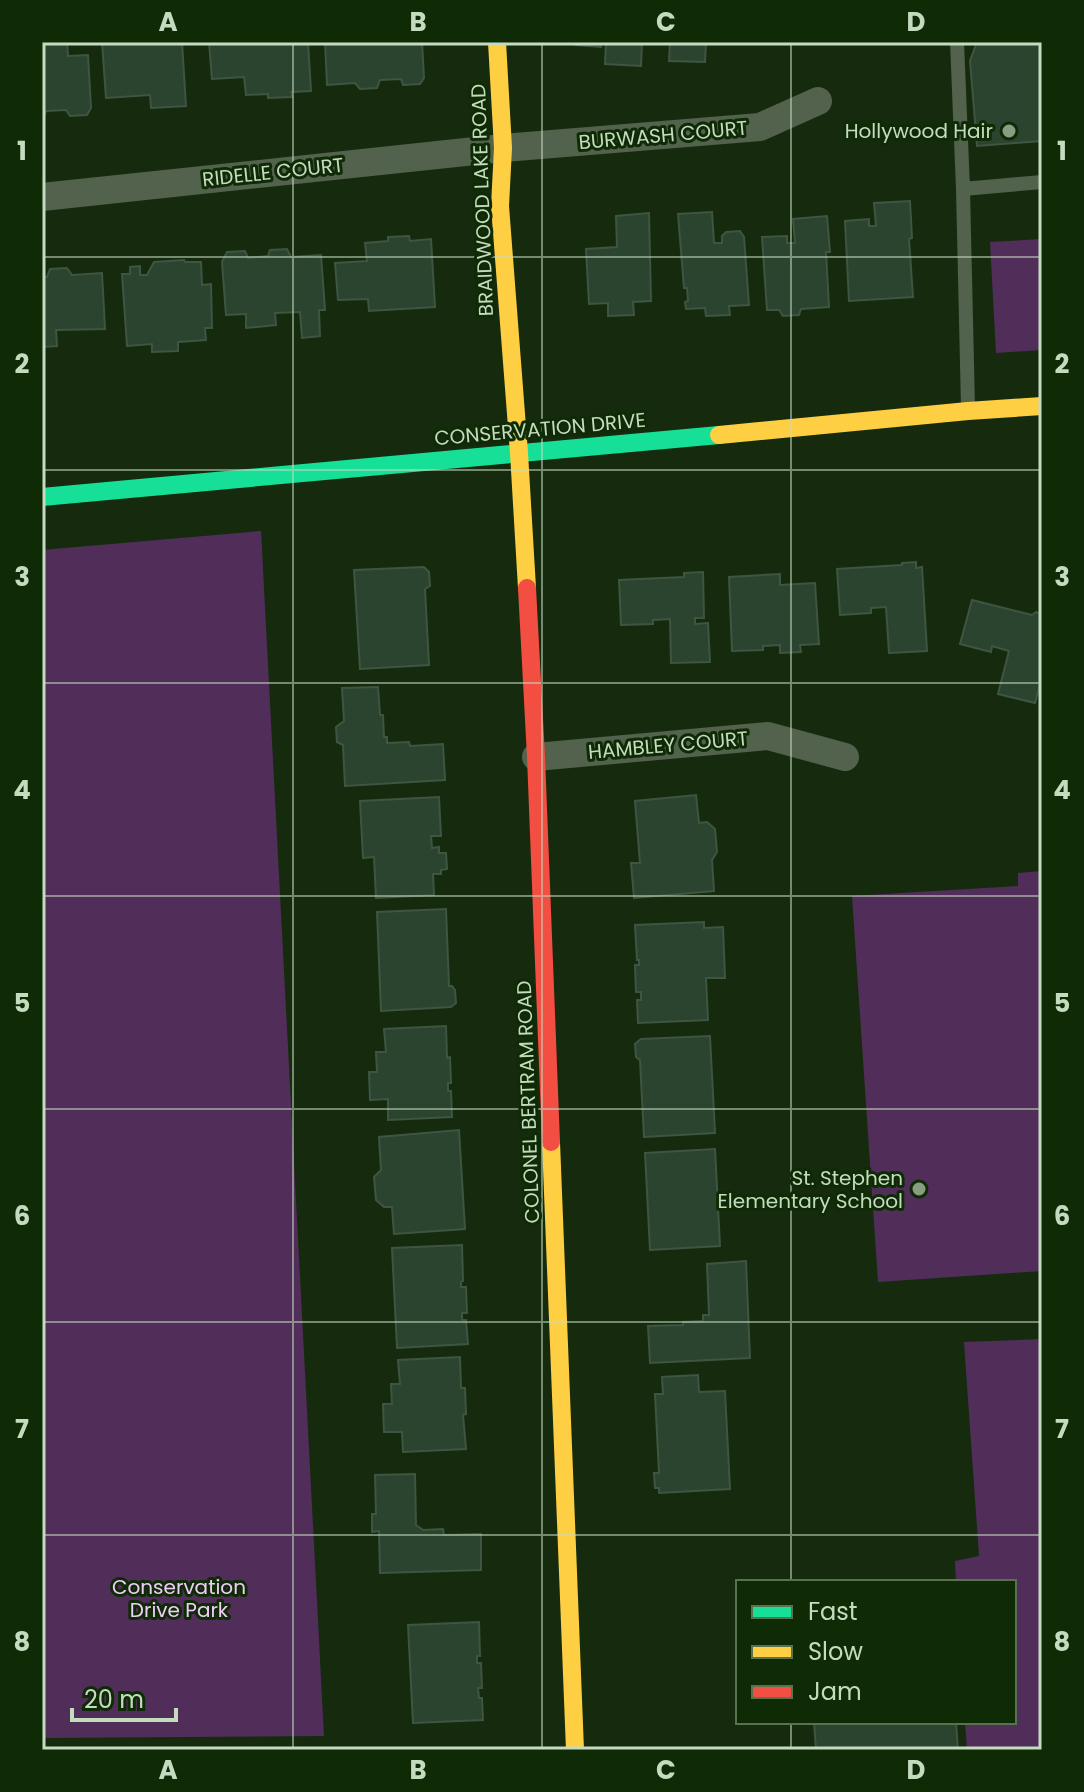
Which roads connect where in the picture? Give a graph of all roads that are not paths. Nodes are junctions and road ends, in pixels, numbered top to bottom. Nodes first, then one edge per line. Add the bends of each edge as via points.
1 (497, 42) edge
2 (957, 42) edge
3 (818, 101) dead end
4 (503, 148) junction
5 (1042, 182) edge
6 (963, 189) junction
7 (42, 197) edge
8 (1042, 406) edge
9 (968, 411) junction
10 (519, 453) junction
11 (42, 497) edge
12 (536, 757) junction
13 (845, 757) dead end
14 (575, 1750) edge

1 - 4 street, BRAIDWOOD LAKE ROAD
2 - 6 lane
3 - 4 street, BURWASH COURT via 760,127
4 - 7 street, RIDELLE COURT
4 - 10 street, BRAIDWOOD LAKE ROAD via 500,206
5 - 6 lane
6 - 9 lane
8 - 9 street, CONSERVATION DRIVE
9 - 10 street, CONSERVATION DRIVE
10 - 11 street, CONSERVATION DRIVE
10 - 12 street, COLONEL BERTRAM ROAD
12 - 13 street, HAMBLEY COURT via 768,736
12 - 14 street, COLONEL BERTRAM ROAD

